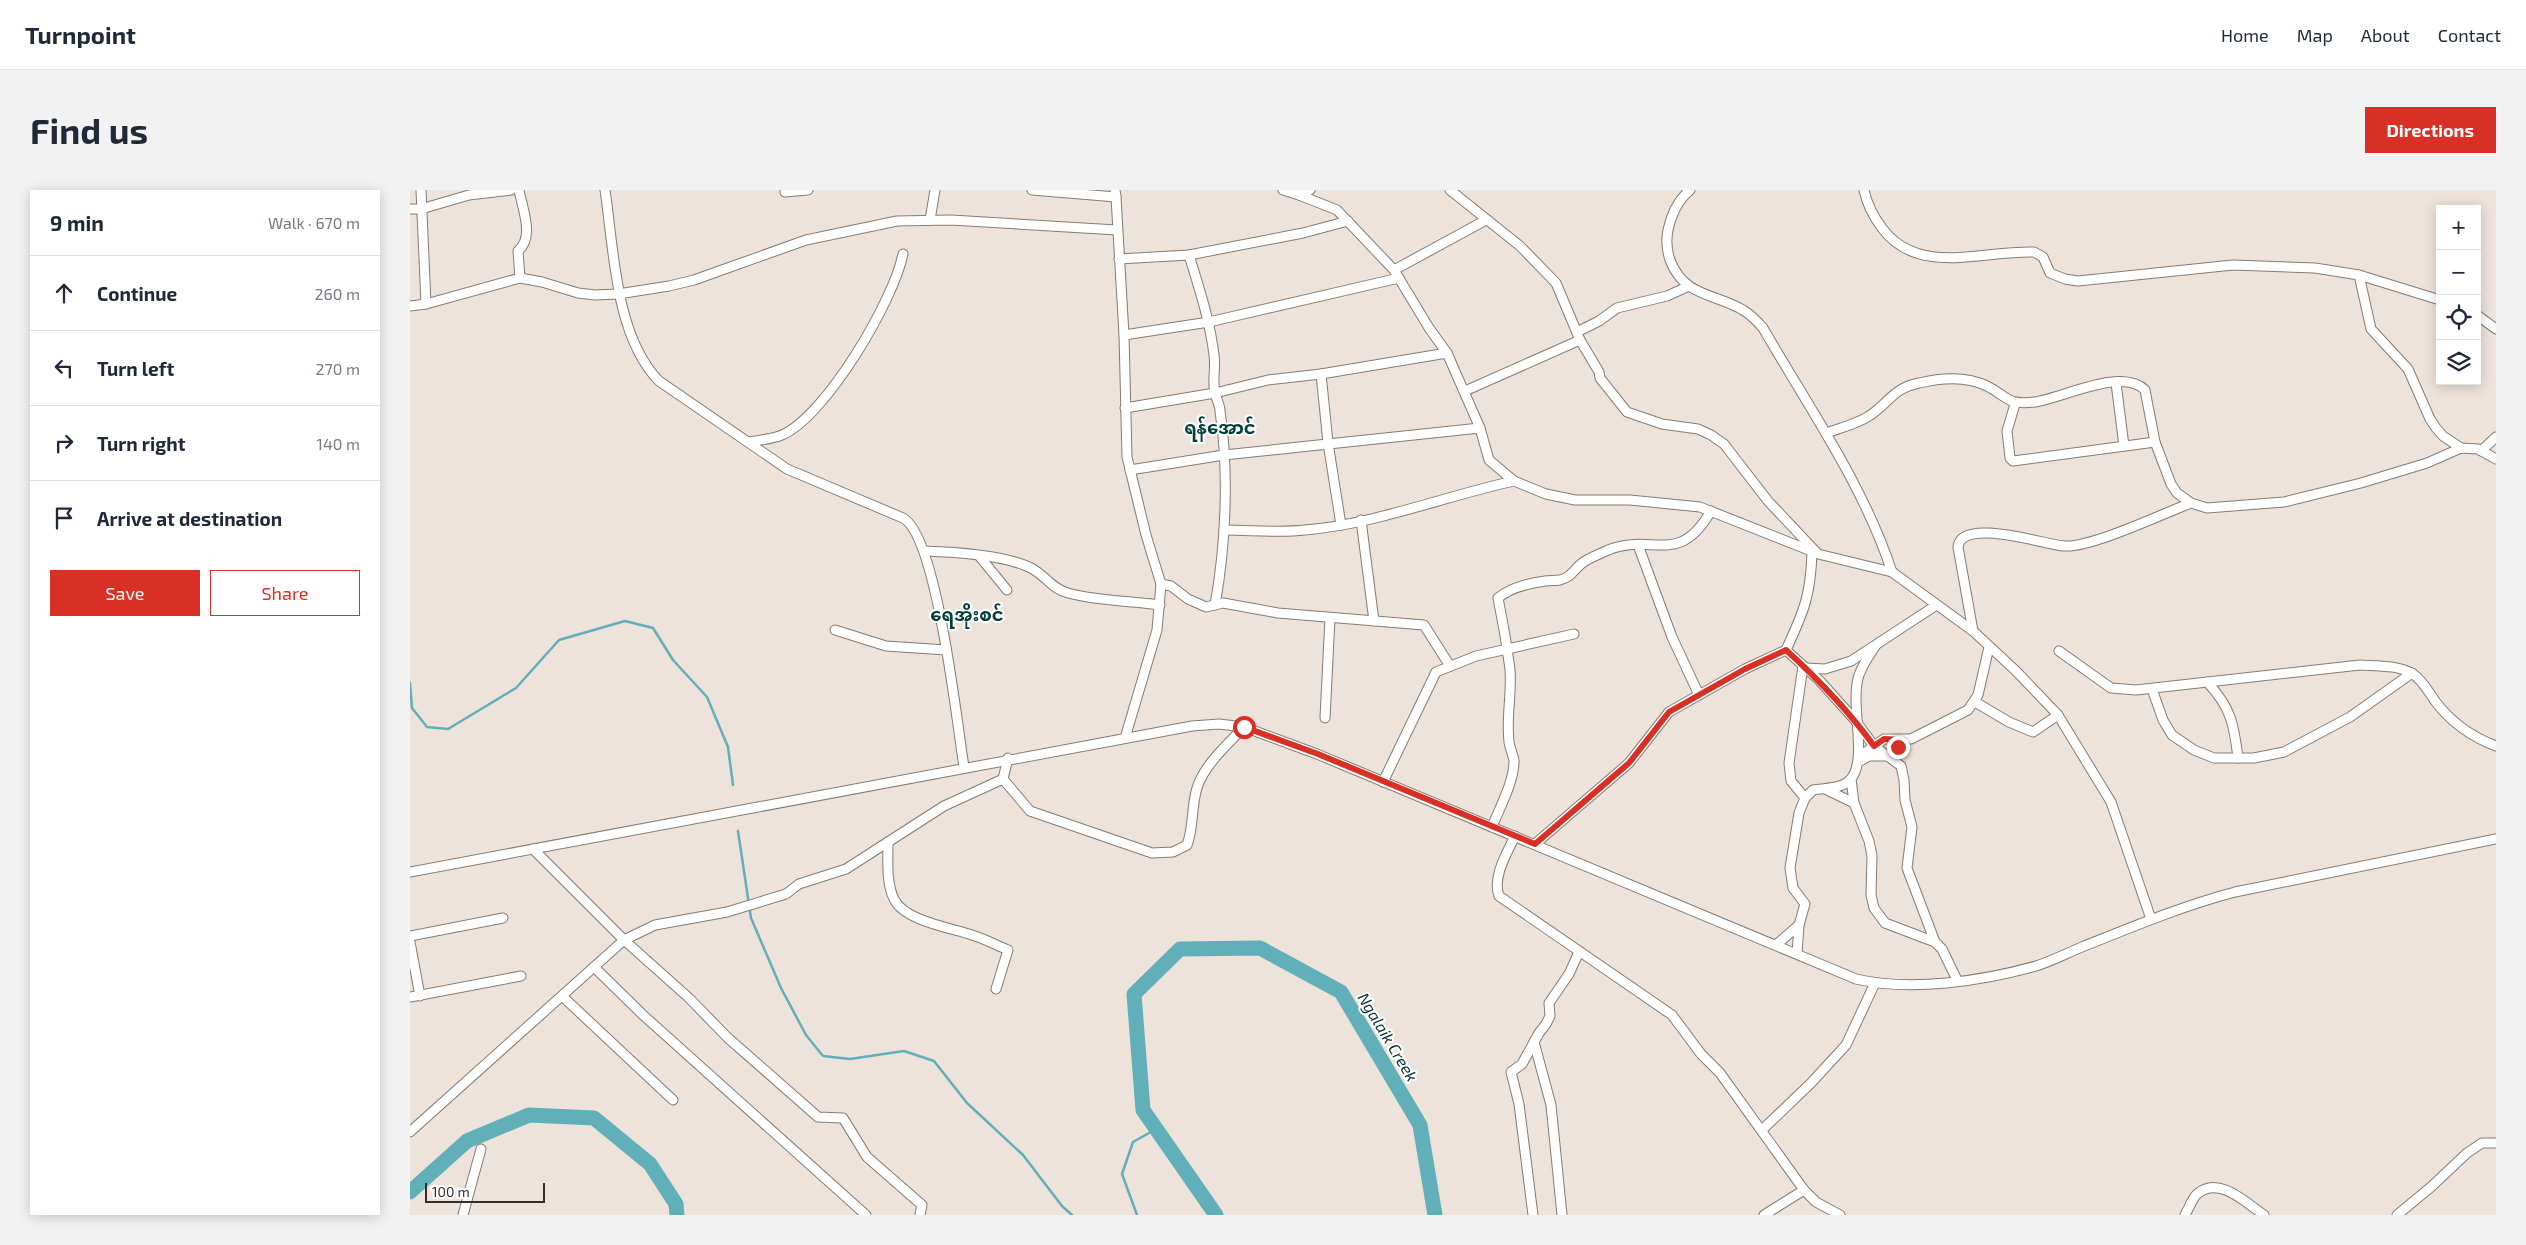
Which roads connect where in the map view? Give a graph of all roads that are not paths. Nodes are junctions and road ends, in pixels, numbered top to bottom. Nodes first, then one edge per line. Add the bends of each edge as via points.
1 (421, 190) edge
2 (511, 190) edge
3 (519, 190) edge
4 (604, 190) edge
5 (808, 190) edge
6 (935, 190) edge
7 (1032, 190) edge
8 (1283, 190) edge
9 (1310, 190) edge
10 (1450, 190) edge
11 (1864, 190) edge
12 (1687, 191) edge
13 (785, 192) dead end
14 (1116, 193) edge
15 (1300, 195) junction
16 (410, 209) edge
17 (421, 209) junction
18 (930, 220) junction
19 (1486, 220) junction
20 (1348, 222) junction
21 (1117, 230) junction
22 (903, 254) dead end
23 (1189, 255) junction
24 (1120, 259) junction
25 (1396, 274) junction
26 (2359, 275) junction
27 (520, 278) junction
28 (1687, 287) junction
29 (618, 294) junction
30 (2436, 299) edge
31 (426, 304) junction
32 (410, 306) edge
33 (2481, 319) edge
34 (1209, 322) junction
35 (2496, 329) edge
36 (1124, 335) junction
37 (1578, 336) junction
38 (1447, 353) junction
39 (1321, 374) junction
40 (2116, 383) junction
41 (1465, 391) junction
42 (1215, 393) junction
43 (2015, 404) junction
44 (1125, 408) junction
45 (1480, 428) junction
46 (1826, 433) junction
47 (2496, 437) edge
48 (749, 442) junction
49 (2155, 442) junction
50 (1328, 443) junction
51 (2124, 446) junction
52 (2461, 448) junction
53 (2481, 451) junction
54 (1224, 455) junction
55 (2496, 459) edge
56 (1130, 470) junction
57 (1514, 481) junction
58 (2190, 503) junction
59 (1711, 510) junction
60 (1361, 520) junction
61 (1341, 525) junction
62 (1224, 530) junction
63 (1638, 545) junction
64 (925, 551) junction
65 (1815, 552) junction
66 (980, 557) junction
67 (1892, 572) junction
68 (1161, 584) junction
69 (1007, 590) dead end
70 (1160, 605) junction
71 (1215, 605) junction
72 (1935, 606) junction
73 (1330, 618) junction
74 (1374, 621) junction
75 (835, 630) dead end
76 (1973, 631) junction
77 (1574, 634) dead end
78 (1876, 644) junction
79 (1988, 647) junction
80 (1509, 648) junction
81 (946, 650) junction
82 (1786, 650) junction
83 (2059, 651) dead end
84 (1450, 666) junction
85 (1805, 667) junction
86 (2412, 673) junction
87 (2207, 682) junction
88 (2152, 688) junction
89 (1699, 694) junction
90 (1975, 702) junction
91 (2058, 715) junction
92 (1324, 718) dead end
93 (1856, 720) junction
94 (1244, 727) junction
95 (1125, 738) junction
96 (1902, 740) junction
97 (1874, 746) junction
98 (2496, 746) edge
99 (1008, 758) junction
100 (2238, 758) junction
101 (1891, 759) junction
102 (1858, 761) junction
103 (964, 767) junction
104 (1003, 779) junction
105 (1851, 779) junction
106 (1383, 782) junction
107 (1824, 788) junction
108 (1805, 798) junction
109 (1854, 803) junction
110 (1492, 827) junction
111 (1515, 836) junction
112 (2496, 839) edge
113 (888, 842) junction
114 (1535, 844) junction
115 (533, 849) junction
116 (410, 872) edge
117 (503, 918) dead end
118 (2151, 919) junction
119 (1798, 925) junction
120 (410, 936) edge
121 (624, 940) junction
122 (410, 942) edge
123 (1935, 942) junction
124 (1776, 945) junction
125 (1579, 952) junction
126 (1797, 954) junction
127 (594, 968) junction
128 (520, 976) dead end
129 (1957, 980) junction
130 (1875, 983) junction
131 (996, 989) dead end
132 (420, 996) junction
133 (562, 996) junction
134 (410, 997) edge
135 (1534, 1042) junction
136 (673, 1100) dead end
137 (1762, 1130) junction
138 (410, 1132) edge
139 (2496, 1143) edge
140 (481, 1149) dead end
141 (1804, 1190) junction
142 (462, 1215) edge
143 (866, 1215) edge
144 (920, 1215) edge
145 (1533, 1215) edge
146 (1562, 1215) edge
147 (1764, 1215) edge
148 (1840, 1215) edge
149 (2185, 1215) edge
150 (2264, 1215) edge
151 (2397, 1215) edge

1 - 17 street
2 - 17 street via 469,195
3 - 27 street via 527,236 525,246 518,251
4 - 29 street
5 - 13 street
6 - 18 street
7 - 14 street
8 - 15 street
9 - 15 street
10 - 19 street
11 - 26 street via 1866,201 1890,239 1912,252 1955,258 2034,252 2042,257 2050,273 2065,280 2233,266 2315,268
12 - 28 street via 1670,220 1666,236 1675,272
14 - 21 street
15 - 20 street via 1337,210
16 - 17 street
17 - 31 street
18 - 21 street
18 - 29 street via 886,222 806,240 694,280
19 - 25 street
19 - 37 street via 1520,246 1556,283
20 - 23 street via 1303,234
20 - 25 street
21 - 24 street
22 - 48 street via 887,300 854,359 832,388 805,418 783,435
23 - 24 street
23 - 34 street
24 - 36 street
25 - 34 street
25 - 38 street
26 - 30 street
26 - 52 street via 2371,329 2408,369 2436,428
27 - 29 street via 578,293
27 - 31 street
28 - 37 street via 1667,296 1616,308
28 - 46 street via 1752,316 1763,328
29 - 48 street via 649,371
31 - 32 street
33 - 35 street
34 - 36 street
34 - 42 street via 1215,357
36 - 44 street
37 - 41 street
37 - 65 street via 1600,378 1627,412 1662,424 1698,429 1724,444 1768,502
38 - 39 street
38 - 41 street
39 - 42 street via 1268,380
39 - 50 street
40 - 43 street
40 - 49 street via 2134,384 2145,390
40 - 51 street
41 - 45 street
42 - 44 street
42 - 54 street via 1220,409
43 - 46 street via 1972,381 1956,379 1918,383 1893,394 1868,417
43 - 51 street via 2007,431 2013,461
44 - 56 street
45 - 50 street
45 - 57 street via 1489,460
46 - 67 street via 1880,536
47 - 53 street
48 - 64 street via 787,469 910,522
49 - 51 street
49 - 58 street via 2171,484
50 - 54 street
50 - 61 street
52 - 53 street
52 - 58 street via 2427,463 2284,502 2207,508
53 - 55 street
54 - 56 street
54 - 62 street
56 - 68 street
57 - 59 street via 1546,494 1575,500 1673,502
57 - 60 street
58 - 76 street via 2080,545 2052,544 1984,532 1964,535 1958,547
59 - 63 street via 1701,528 1679,543
59 - 65 street
60 - 61 street
60 - 74 street
61 - 62 street via 1304,531
62 - 71 street
63 - 80 street via 1618,546 1606,551 1581,564 1572,576 1504,593 1498,598
63 - 89 street via 1672,637
64 - 66 street
64 - 81 street
65 - 67 street
65 - 82 street via 1804,613
66 - 69 street
66 - 70 street via 1023,564 1042,575 1052,586 1070,594
67 - 72 street
68 - 70 street
68 - 71 street via 1171,586 1206,607
70 - 95 street via 1157,630
71 - 73 street via 1223,603
72 - 76 street
72 - 78 street
73 - 74 street
73 - 92 street
74 - 84 street via 1424,625
75 - 81 street via 886,646
76 - 79 street
77 - 80 street
78 - 85 street via 1836,667
78 - 93 street via 1859,675
79 - 90 street
79 - 91 street
80 - 84 street
80 - 110 street via 1509,744 1514,761
81 - 103 street
82 - 85 street
82 - 89 street
83 - 88 street via 2111,688
84 - 106 street via 1433,676
85 - 93 street
85 - 108 street via 1789,763 1791,781
86 - 87 street via 2390,667 2360,665
86 - 98 street via 2464,730
86 - 100 street via 2350,717 2284,752
87 - 88 street
87 - 100 street via 2228,708 2235,730
88 - 100 street via 2172,735 2194,750 2214,758
89 - 114 street via 1669,712 1629,763
90 - 91 street via 2033,732
90 - 96 street via 1968,710
91 - 118 street via 2111,802
93 - 97 street
93 - 102 street
94 - 95 street via 1219,724 1192,726
94 - 104 street via 1213,761 1197,787 1192,833 1187,845 1173,852 1152,853 1030,811
94 - 106 street
95 - 99 street
96 - 97 street via 1884,739
96 - 101 street
97 - 101 street
97 - 102 street
99 - 103 street
99 - 104 street
101 - 102 street via 1869,756
101 - 123 street via 1901,766 1912,827 1907,868
102 - 105 street
103 - 115 street
104 - 113 street via 944,806
105 - 107 street via 1846,784
105 - 109 street
106 - 110 street
107 - 108 street via 1813,790
107 - 109 street
108 - 119 street via 1799,813 1790,868 1793,888 1805,904
109 - 123 street via 1872,856 1874,908 1884,923
110 - 111 street
111 - 114 street
111 - 125 street via 1499,876 1499,896
112 - 118 street via 2235,892
113 - 121 street via 846,869 799,884 786,894 727,912 656,926
113 - 131 street via 892,891 899,907 933,924 985,939 1008,950
114 - 124 street
115 - 116 street
115 - 121 street
117 - 120 street
118 - 129 street via 2038,966
119 - 124 street
119 - 126 street
121 - 127 street
121 - 144 street via 818,1117 843,1118 867,1157 922,1205
122 - 132 street
123 - 129 street via 1942,949
124 - 126 street
125 - 135 street via 1569,974 1549,1003 1550,1016
125 - 137 street via 1672,1015
126 - 130 street via 1856,979
127 - 133 street
127 - 143 street
128 - 132 street
129 - 130 street via 1934,984
130 - 137 street via 1846,1045
132 - 134 street
133 - 136 street
133 - 138 street
135 - 145 street via 1522,1064 1511,1072 1519,1104
135 - 146 street via 1551,1104
137 - 141 street
139 - 151 street via 2482,1143 2467,1152 2432,1187
140 - 142 street
141 - 147 street
141 - 148 street via 1816,1202
149 - 150 street via 2196,1196 2217,1186

